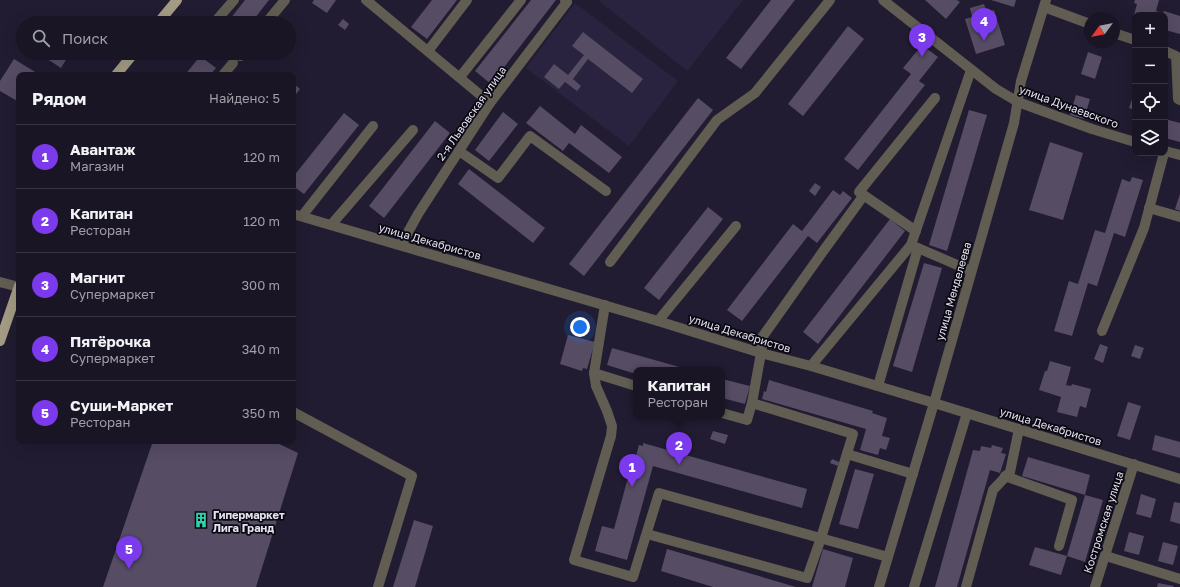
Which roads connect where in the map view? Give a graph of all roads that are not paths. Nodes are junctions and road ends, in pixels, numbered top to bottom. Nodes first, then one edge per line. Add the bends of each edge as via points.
1 (177, 0) edge
2 (234, 0) edge
3 (285, 0) edge
4 (366, 0) edge
5 (467, 0) edge
6 (521, 0) edge
7 (565, 0) edge
8 (830, 0) edge
9 (883, 0) edge
10 (1045, 3) edge
11 (164, 16) edge
12 (220, 16) edge
13 (272, 16) edge
14 (1084, 21) edge
15 (1120, 35) edge
16 (1132, 39) edge
17 (428, 52) junction
18 (1168, 52) edge
19 (128, 60) edge
20 (232, 63) dead end
21 (971, 70) junction
22 (118, 72) edge
23 (225, 72) edge
24 (460, 77) junction
25 (935, 98) dead end
26 (1180, 100) edge
27 (1018, 102) junction
28 (490, 103) junction
29 (373, 126) dead end
30 (412, 130) dead end
31 (1132, 141) edge
32 (459, 151) junction
33 (1168, 153) edge
34 (1180, 155) edge
35 (1163, 156) edge
36 (606, 191) dead end
37 (864, 195) junction
38 (1149, 208) junction
39 (298, 215) edge
40 (1180, 217) edge
41 (331, 225) junction
42 (736, 226) dead end
43 (916, 231) junction
44 (401, 245) junction
45 (915, 246) junction
46 (610, 262) dead end
47 (971, 271) junction
48 (0, 282) edge
49 (16, 285) edge
50 (16, 295) edge
51 (605, 305) junction
52 (658, 321) junction
53 (1102, 332) dead end
54 (0, 341) edge
55 (761, 353) junction
56 (811, 366) junction
57 (594, 373) junction
58 (633, 385) edge
59 (878, 386) junction
60 (752, 403) junction
61 (934, 403) junction
62 (966, 413) junction
63 (296, 414) edge
64 (725, 414) edge
65 (1019, 429) junction
66 (847, 454) junction
67 (1134, 464) junction
68 (913, 474) junction
69 (1005, 476) junction
70 (1180, 479) edge
71 (647, 534) junction
72 (821, 538) junction
73 (1060, 546) dead end
74 (1106, 556) junction
75 (888, 557) junction
76 (1180, 579) edge
77 (378, 587) edge
78 (879, 587) edge
79 (914, 587) edge
80 (966, 587) edge
81 (1095, 587) edge

1 - 11 main road
2 - 12 street
3 - 13 street
4 - 17 street
5 - 17 street
6 - 24 street
7 - 28 street, 2-я Львовская улица via 567,2
8 - 46 street via 755,93 717,120
9 - 21 street, улица Дунаевского
10 - 14 street
10 - 27 street, улица Менделеева via 1021,80
15 - 16 street
17 - 24 street
18 - 26 street via 1176,56
19 - 22 main road
20 - 23 street
21 - 27 street, улица Дунаевского
21 - 43 street
24 - 28 street
25 - 37 street via 859,192
27 - 31 street, улица Дунаевского
27 - 47 street, улица Менделеева
28 - 32 street, 2-я Львовская улица
29 - 39 street
30 - 41 street
32 - 36 street via 498,178 530,136
32 - 44 street, 2-я Львовская улица
33 - 34 street
35 - 38 street
37 - 43 street
37 - 55 street via 763,336
38 - 40 street
38 - 53 street via 1144,228
39 - 41 street, улица Декабристов
41 - 44 street, улица Декабристов
42 - 52 street
43 - 45 street
44 - 51 street, улица Декабристов
45 - 47 street
45 - 56 street
45 - 59 street
47 - 61 street, улица Менделеева
48 - 49 street
50 - 54 main road
51 - 52 street, улица Декабристов
51 - 57 street
52 - 55 street, улица Декабристов
55 - 56 street, улица Декабристов
55 - 60 street
56 - 59 street, улица Декабристов
57 - 58 street
57 - 71 street via 596,386 612,426 611,436 574,560 633,577
59 - 61 street, улица Декабристов
60 - 64 street via 747,420
60 - 66 street via 854,434
61 - 62 street, улица Декабристов
61 - 68 street, улица Менделеева
62 - 65 street, улица Декабристов
62 - 79 street
63 - 77 street via 412,476
65 - 67 street, улица Декабристов
65 - 69 street via 1010,472
66 - 68 street
66 - 72 street
67 - 70 street, улица Декабристов
67 - 74 street, Костромская улица
68 - 75 street, улица Менделеева
69 - 73 street via 1072,500
69 - 80 street via 993,490
71 - 72 street via 807,578
71 - 72 street via 659,493
72 - 75 street
74 - 76 street
74 - 81 street, Костромская улица
75 - 78 street, улица Менделеева

